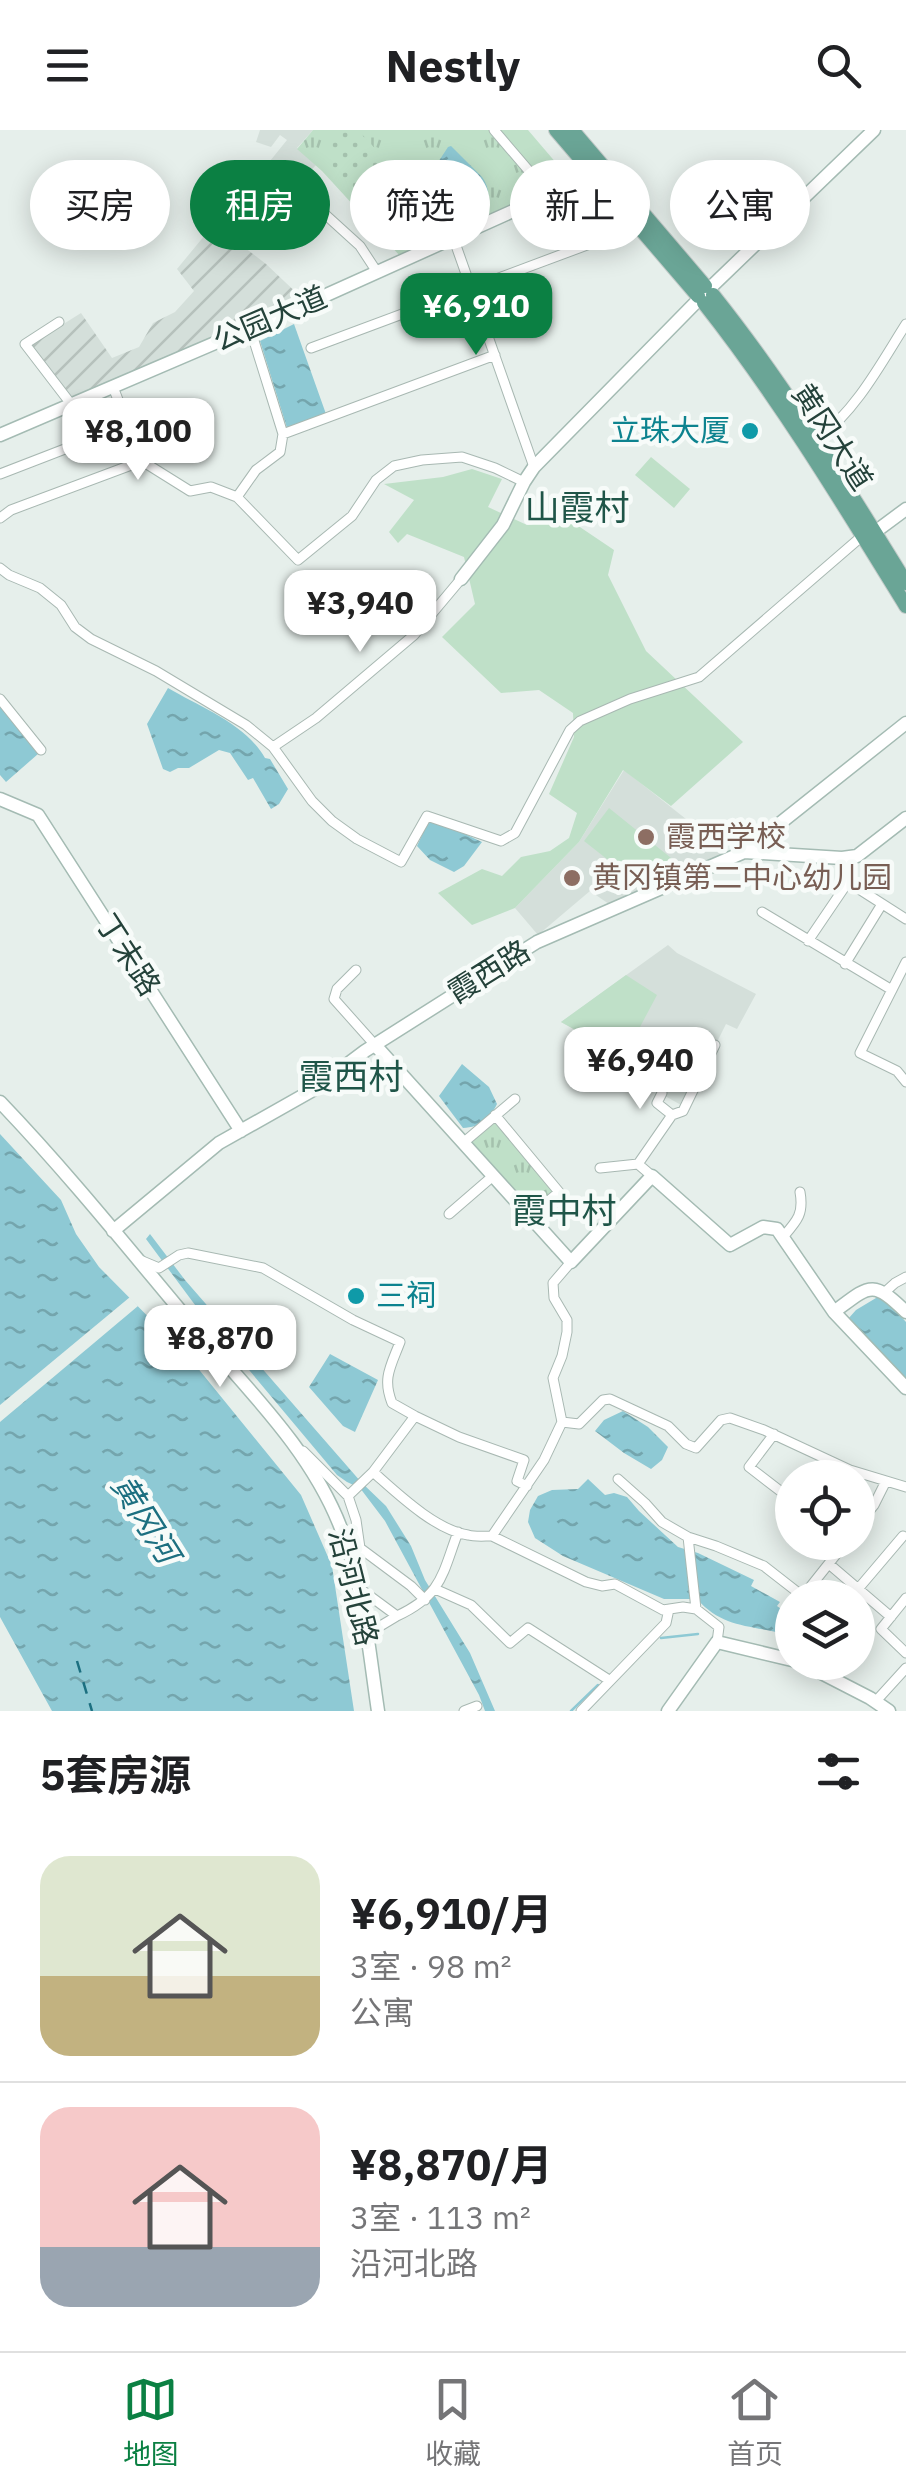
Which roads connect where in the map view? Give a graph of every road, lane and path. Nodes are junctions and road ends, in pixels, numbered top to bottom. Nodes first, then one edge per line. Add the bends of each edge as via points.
1 (494, 130) edge
2 (501, 130) edge
3 (556, 130) edge
4 (572, 130) edge
5 (861, 130) edge
6 (874, 130) edge
7 (510, 149) junction
8 (519, 160) edge
9 (428, 216) joint
10 (330, 220) edge
11 (424, 250) edge
12 (451, 250) edge
13 (573, 250) edge
14 (377, 272) junction
15 (471, 288) junction
16 (702, 295) junction
17 (59, 322) dead end
18 (906, 324) edge
19 (250, 328) junction
20 (312, 348) dead end
21 (496, 355) junction
22 (113, 387) junction
23 (71, 404) junction
24 (127, 425) junction
25 (283, 434) junction
26 (0, 435) edge
27 (818, 439) dead end
28 (142, 461) junction
29 (534, 467) junction
30 (0, 474) edge
31 (524, 482) junction
32 (237, 497) junction
33 (906, 510) edge
34 (0, 518) edge
35 (868, 535) joint
36 (0, 568) edge
37 (460, 579) joint
38 (906, 582) edge
39 (906, 606) edge
40 (0, 699) edge
41 (906, 722) edge
42 (273, 747) junction
43 (41, 750) dead end
44 (0, 798) edge
45 (906, 818) edge
46 (744, 852) junction
47 (842, 858) junction
48 (848, 882) junction
49 (882, 904) junction
50 (762, 912) dead end
51 (906, 919) edge
52 (808, 942) junction
53 (906, 962) edge
54 (845, 964) junction
55 (356, 970) dead end
56 (892, 990) junction
57 (375, 1045) junction
58 (715, 1045) dead end
59 (906, 1082) edge
60 (662, 1093) dead end
61 (514, 1099) dead end
62 (0, 1102) edge
63 (672, 1114) junction
64 (495, 1115) junction
65 (241, 1130) junction
66 (463, 1142) junction
67 (638, 1164) junction
68 (600, 1168) dead end
69 (493, 1176) junction
70 (652, 1176) junction
71 (800, 1192) dead end
72 (449, 1214) dead end
73 (530, 1217) junction
74 (113, 1231) junction
75 (783, 1238) junction
76 (137, 1259) junction
77 (570, 1262) junction
78 (906, 1278) edge
79 (885, 1292) junction
80 (834, 1312) junction
81 (906, 1312) edge
82 (906, 1388) edge
83 (415, 1416) junction
84 (562, 1422) junction
85 (283, 1431) junction
86 (774, 1434) junction
87 (373, 1472) junction
88 (618, 1479) dead end
89 (886, 1480) junction
90 (527, 1486) junction
91 (775, 1487) edge
92 (906, 1488) edge
93 (348, 1496) junction
94 (875, 1504) edge
95 (458, 1532) junction
96 (492, 1536) junction
97 (903, 1536) dead end
98 (688, 1537) junction
99 (833, 1560) edge
100 (830, 1564) junction
101 (782, 1580) edge
102 (817, 1580) edge
103 (848, 1580) edge
104 (866, 1580) edge
105 (358, 1588) junction
106 (430, 1595) junction
107 (906, 1598) edge
108 (875, 1603) edge
109 (669, 1609) junction
110 (696, 1609) junction
111 (397, 1616) junction
112 (891, 1617) junction
113 (367, 1634) junction
114 (717, 1642) junction
115 (906, 1653) edge
116 (775, 1656) edge
117 (906, 1668) edge
118 (609, 1680) junction
119 (835, 1680) edge
120 (876, 1701) junction
121 (477, 1706) dead end
122 (378, 1711) edge
123 (464, 1711) edge
124 (581, 1711) edge
125 (668, 1711) edge
126 (889, 1711) edge

1 - 7 street
2 - 7 street
3 - 16 main road, 黄冈大道
4 - 16 main road, 黄冈大道
5 - 16 street
6 - 16 street
7 - 8 street
9 - 9 street via 402,217 387,186 398,176 408,180
10 - 14 street
11 - 14 street, 公园大道
12 - 15 street
13 - 15 street
14 - 19 street, 公园大道
15 - 20 street
15 - 21 street
16 - 29 street
16 - 38 main road, 黄冈大道 via 756,348
16 - 39 main road, 黄冈大道
17 - 23 street via 26,344
18 - 27 street via 856,402
19 - 22 street, 公园大道
19 - 25 street
21 - 25 street
21 - 29 street
22 - 23 street, 公园大道
22 - 24 street
23 - 26 street, 公园大道
24 - 28 street
24 - 30 street
25 - 32 street via 280,452
28 - 32 street via 190,491 212,487
28 - 34 street
29 - 31 street
31 - 32 street via 462,457 394,466 352,516 298,560
31 - 37 street via 503,526
33 - 35 street
35 - 42 street via 699,676 580,721 515,834 501,841 427,816 401,862 332,821
36 - 42 street via 40,588 91,639 218,706
37 - 42 street via 414,635
40 - 43 street
41 - 46 street
44 - 65 street, 丁未路 via 38,816
45 - 47 street via 858,856
46 - 47 street, 霞西路
46 - 57 street, 霞西路 via 538,942
47 - 48 street
48 - 49 street
48 - 52 street
49 - 51 street
49 - 54 street
50 - 52 street
52 - 54 street
53 - 56 street
54 - 56 street
55 - 57 street via 334,998
56 - 59 street via 860,1053
57 - 65 street, 霞西路
57 - 66 street
58 - 63 street via 683,1110
60 - 63 street via 657,1104
61 - 64 street
62 - 74 street, 沿河北路
63 - 67 street
64 - 66 street
64 - 73 street via 560,1192
65 - 74 street, 霞西路
66 - 69 street
67 - 68 street
67 - 70 street
69 - 72 street
69 - 73 street
70 - 75 street via 730,1245 763,1227
70 - 77 street
71 - 75 street via 798,1220
73 - 77 street
74 - 76 street, 沿河北路
75 - 80 street
76 - 83 street via 159,1268 188,1253 262,1268 400,1342 387,1390 392,1403
76 - 85 street, 沿河北路
77 - 84 street via 553,1284 567,1332 553,1378
78 - 79 street
79 - 80 street via 863,1290
79 - 81 street
80 - 82 street
83 - 87 street
83 - 90 street via 524,1460 517,1481
84 - 86 street via 579,1424 610,1399 668,1426 696,1448 730,1418
84 - 90 street
85 - 93 street
85 - 105 street, 沿河北路 via 334,1513
86 - 89 street
86 - 91 street via 749,1467
87 - 93 street
87 - 95 street via 408,1503
88 - 98 street via 662,1522
89 - 92 street
89 - 94 street
90 - 96 street
93 - 106 street via 360,1548
95 - 96 street
95 - 106 street
96 - 109 street via 586,1582 615,1584
97 - 104 street
98 - 101 street via 764,1566
98 - 110 street
99 - 100 street
100 - 102 street
100 - 103 street
105 - 111 street
105 - 113 street, 沿河北路
106 - 111 street
106 - 118 street via 471,1605 510,1642 528,1628
107 - 112 street
108 - 112 street
109 - 110 street
109 - 118 street via 666,1623
110 - 114 street via 719,1628
111 - 113 street
112 - 115 street via 881,1629
113 - 122 street, 沿河北路
114 - 116 street
114 - 125 street
117 - 120 street
118 - 124 street
119 - 120 street
120 - 126 street
121 - 123 street

